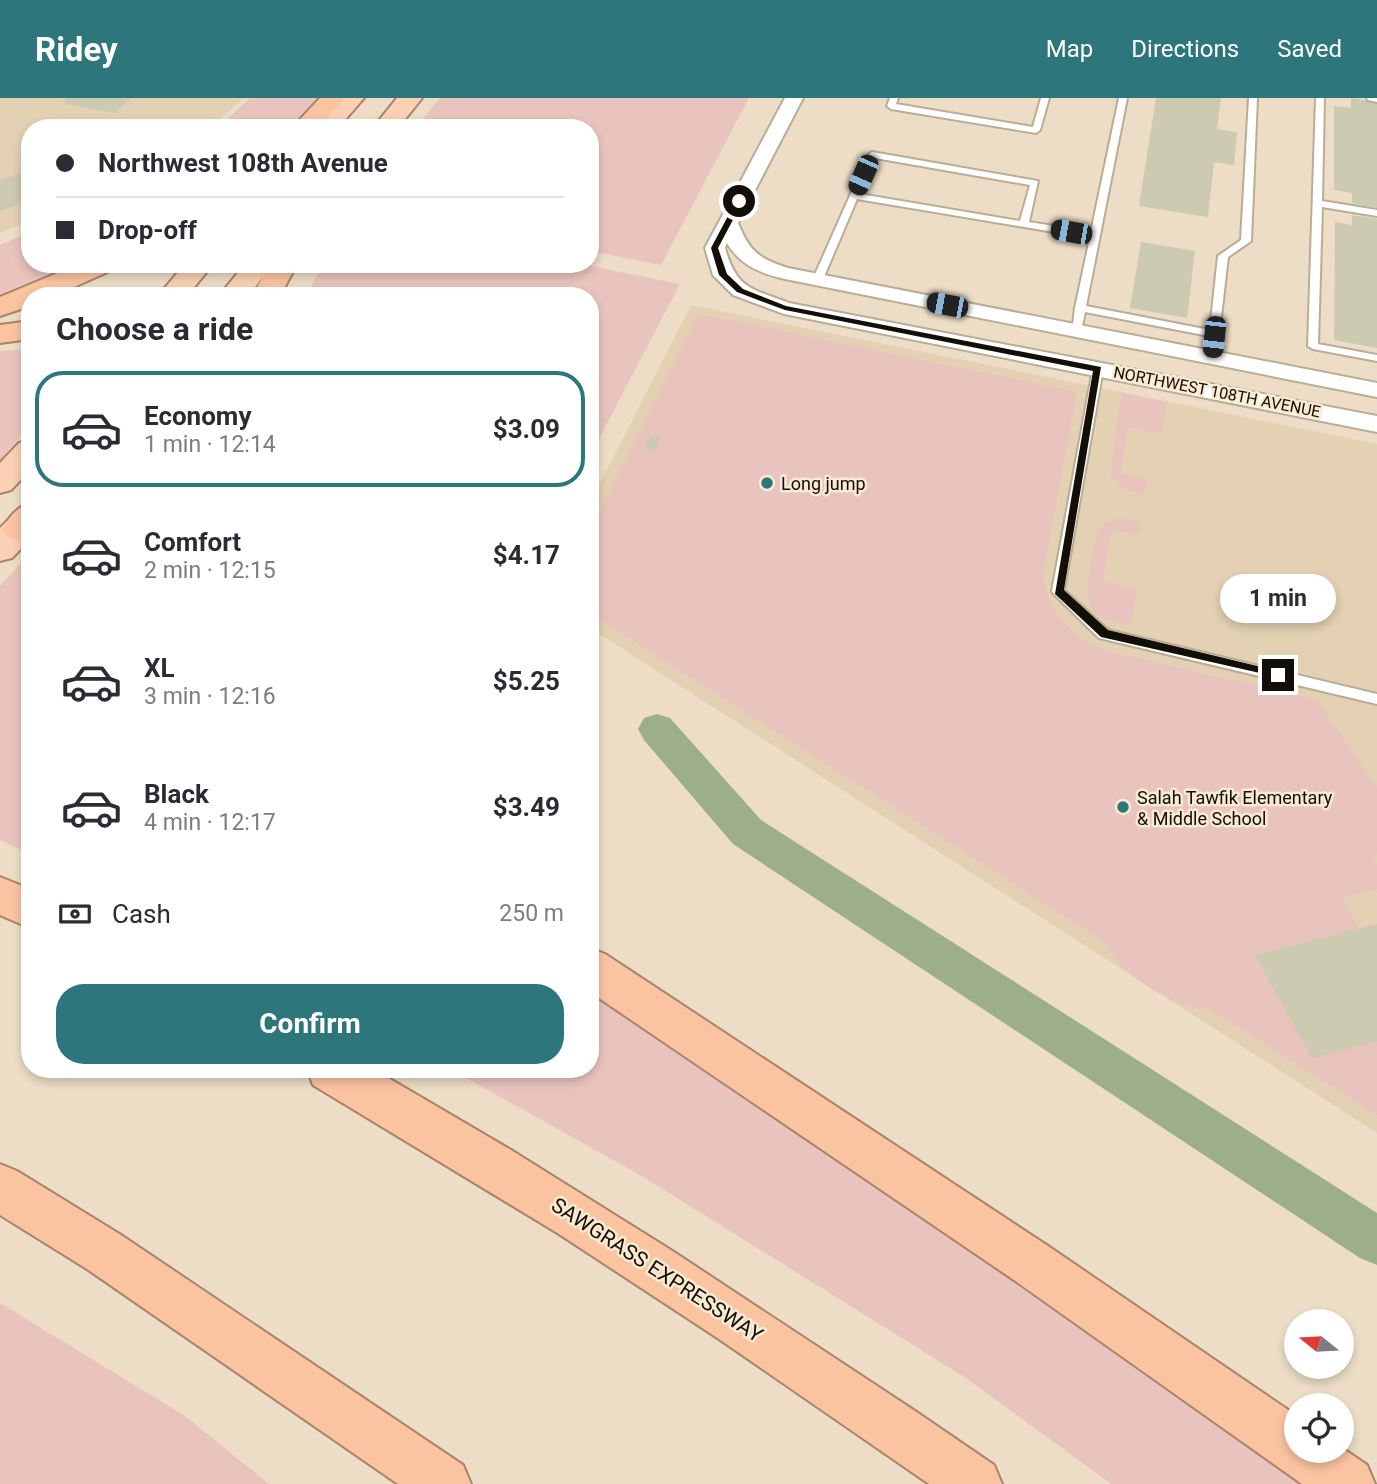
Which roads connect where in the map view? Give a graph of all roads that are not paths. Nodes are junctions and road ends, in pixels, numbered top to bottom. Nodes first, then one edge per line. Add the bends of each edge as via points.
1 (333, 98) edge
2 (352, 98) edge
3 (410, 98) edge
4 (794, 98) edge
5 (894, 98) edge
6 (1045, 98) edge
7 (1124, 98) edge
8 (1253, 98) edge
9 (1320, 98) edge
10 (1371, 98) edge
11 (1377, 99) edge
12 (313, 119) edge
13 (333, 119) edge
14 (392, 119) edge
15 (854, 196) junction
16 (1317, 203) junction
17 (1377, 213) edge
18 (728, 222) junction
19 (1024, 224) junction
20 (1095, 236) junction
21 (82, 273) edge
22 (192, 273) edge
23 (252, 273) edge
24 (818, 279) junction
25 (50, 287) edge
26 (180, 287) edge
27 (241, 287) edge
28 (21, 299) edge
29 (0, 307) edge
30 (1080, 308) junction
31 (21, 331) edge
32 (1076, 331) junction
33 (0, 334) edge
34 (1214, 334) junction
35 (1212, 358) junction
36 (1377, 358) edge
37 (1098, 369) junction
38 (1377, 390) edge
39 (1377, 424) edge
40 (21, 460) edge
41 (0, 482) edge
42 (1377, 699) edge
43 (0, 895) edge
44 (21, 905) edge
45 (599, 974) edge
46 (344, 1078) edge
47 (0, 1188) edge
48 (1284, 1439) edge
49 (1318, 1463) edge
50 (444, 1484) edge
51 (975, 1484) edge
52 (1348, 1484) edge

1 - 12 highway
2 - 13 highway
3 - 14 highway
4 - 18 street
5 - 6 lane via 891,106 1036,130
7 - 20 lane
8 - 34 lane via 1246,241 1223,256
9 - 16 lane
10 - 11 lane
15 - 19 lane
15 - 19 lane via 873,155 1035,183
15 - 24 lane
16 - 17 lane
16 - 36 lane via 1313,346
18 - 24 street, NORTHWEST 108TH AVENUE via 737,245 752,263
18 - 37 street, NORTHWEST 108TH AVENUE via 715,248 723,275 740,291 785,308
19 - 20 lane
20 - 30 lane
21 - 25 highway
22 - 26 highway
23 - 27 highway
24 - 32 street, NORTHWEST 108TH AVENUE
28 - 29 highway
30 - 32 lane
30 - 34 lane
31 - 33 highway
32 - 35 street, NORTHWEST 108TH AVENUE
34 - 35 lane
35 - 38 street, NORTHWEST 108TH AVENUE
37 - 39 street, NORTHWEST 108TH AVENUE
37 - 42 lane via 1058,591 1104,634
40 - 41 highway
43 - 44 highway
45 - 48 highway via 1042,1270
46 - 51 highway, SAWGRASS EXPRESSWAY via 577,1217 792,1357
47 - 50 highway via 115,1260
49 - 52 highway

